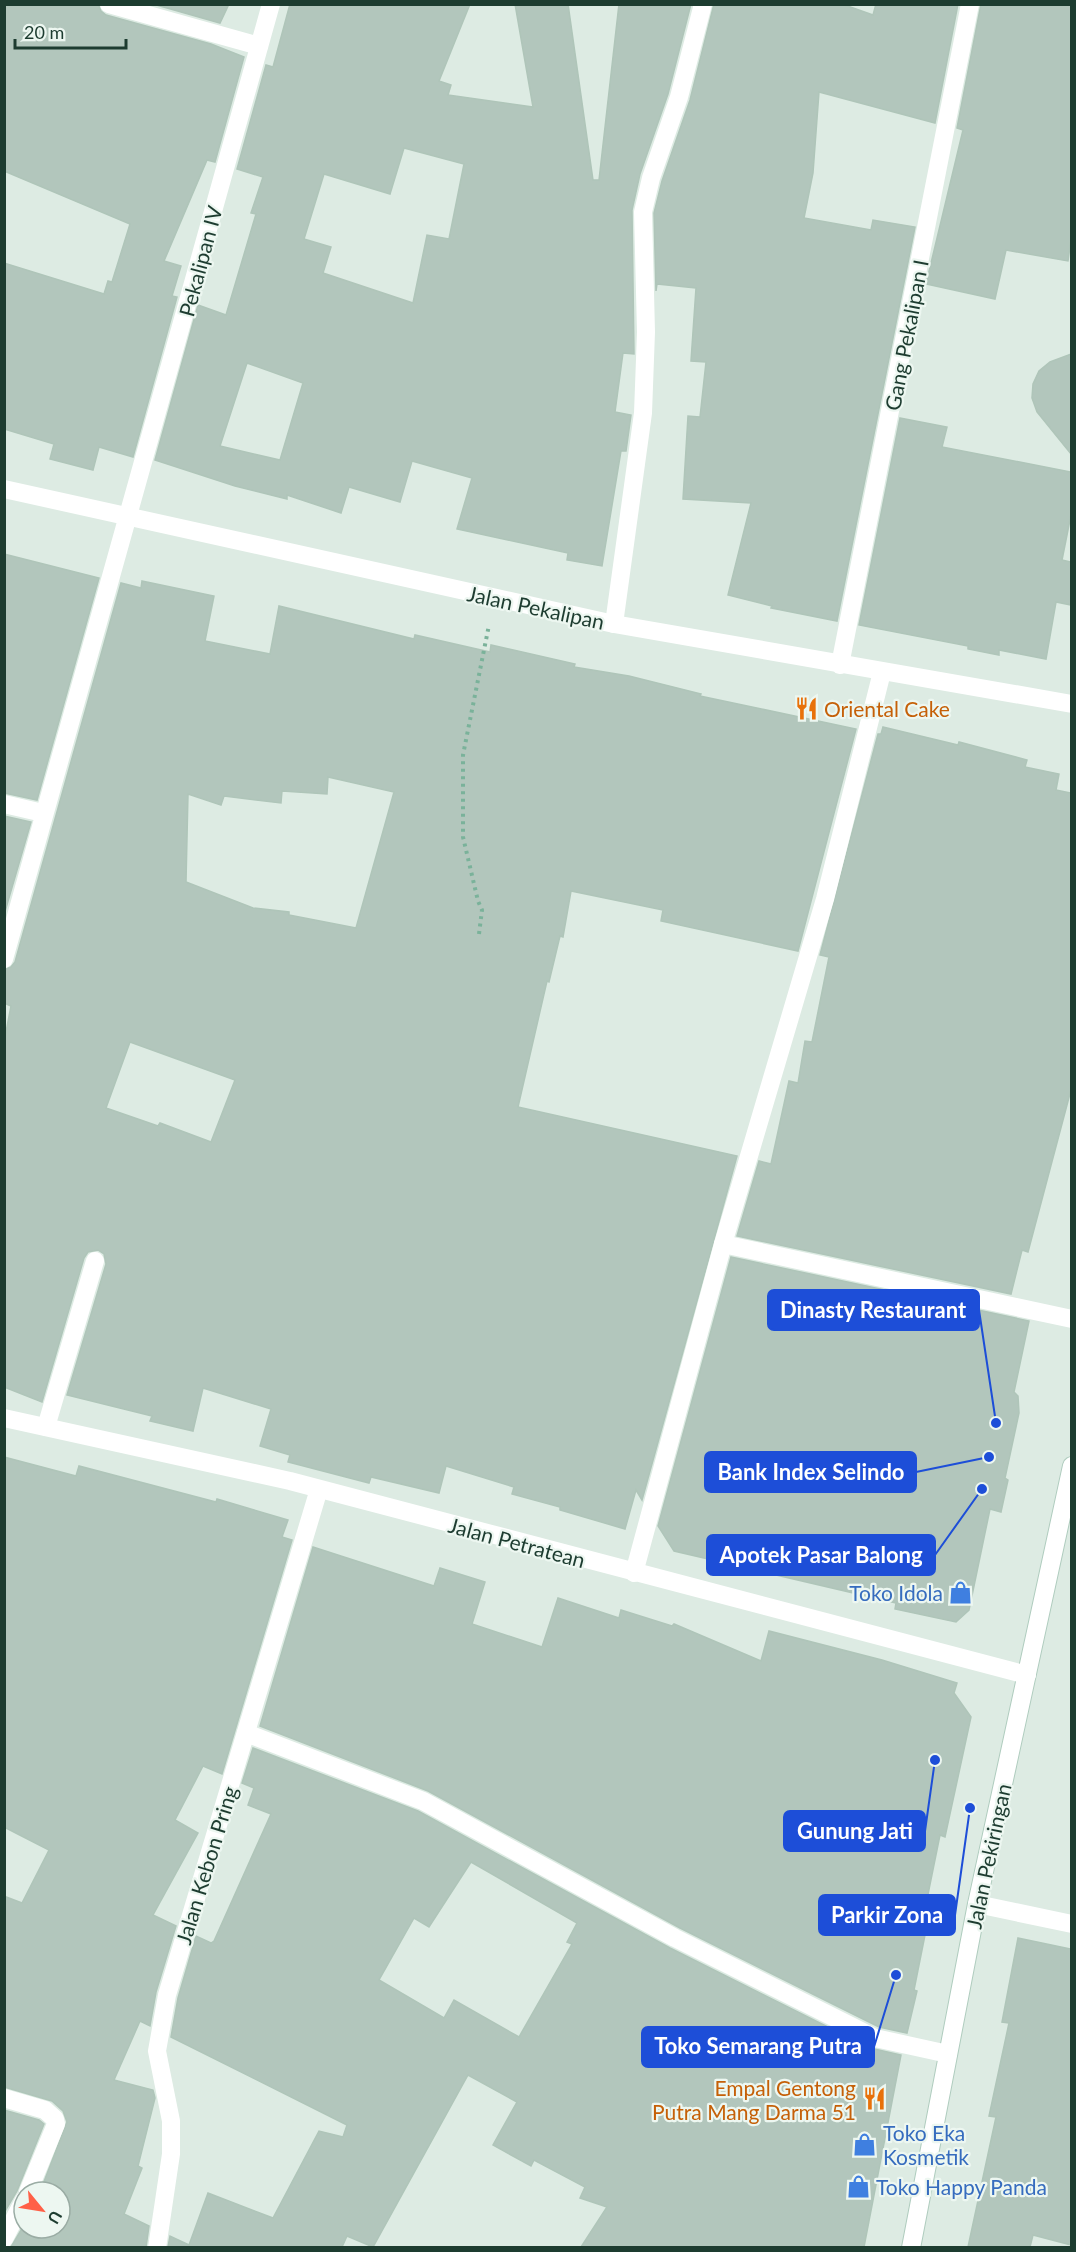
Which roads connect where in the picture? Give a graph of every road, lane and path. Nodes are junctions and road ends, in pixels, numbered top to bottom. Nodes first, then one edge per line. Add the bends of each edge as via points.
1 (109, 4) edge
2 (271, 4) edge
3 (703, 4) edge
4 (970, 4) edge
5 (259, 46) junction
6 (4, 489) edge
7 (129, 518) junction
8 (495, 598) junction
9 (614, 624) junction
10 (840, 664) junction
11 (882, 672) junction
12 (1071, 704) edge
13 (4, 804) edge
14 (43, 813) junction
15 (479, 934) dead end
16 (4, 959) edge
17 (723, 1244) junction
18 (94, 1261) dead end
19 (1071, 1319) edge
20 (4, 1418) edge
21 (46, 1427) junction
22 (1071, 1466) edge
23 (319, 1489) junction
24 (634, 1573) junction
25 (1027, 1675) junction
26 (246, 1732) junction
27 (977, 1904) junction
28 (1071, 1924) edge
29 (948, 2054) junction
30 (4, 2097) edge
31 (33, 2180) edge
32 (12, 2223) edge
33 (4, 2239) edge
34 (157, 2247) edge
35 (911, 2247) edge

1 - 5 street
2 - 5 street, Pekalipan IV
3 - 9 street via 643,212 644,402
4 - 10 street, Gang Pekalipan I
5 - 7 street, Pekalipan IV
6 - 7 street, Jalan Pekalipan
7 - 8 street, Jalan Pekalipan
7 - 14 street, Pekalipan IV
8 - 9 street, Jalan Pekalipan
8 - 15 path via 463,755 463,837 482,910
9 - 10 street, Jalan Pekalipan
10 - 11 street, Jalan Pekalipan
11 - 12 street, Jalan Pekalipan
11 - 17 street via 825,899
13 - 14 street
14 - 16 street, Pekalipan IV
17 - 19 street
17 - 24 street
18 - 21 street
20 - 21 street, Jalan Petratean
21 - 23 street, Jalan Petratean
22 - 25 street, Jalan Pekiringan
23 - 24 street, Jalan Petratean
23 - 26 street, Jalan Kebon Pring
24 - 25 street, Jalan Petratean
25 - 27 street, Jalan Pekiringan
26 - 29 street via 423,1801 675,1938 875,2038
26 - 34 street, Jalan Kebon Pring via 159,2033 157,2051 171,2121 171,2154
27 - 28 street
27 - 29 street, Jalan Pekiringan
29 - 35 street, Jalan Pekiringan
30 - 31 street via 45,2110 55,2118
32 - 33 street

